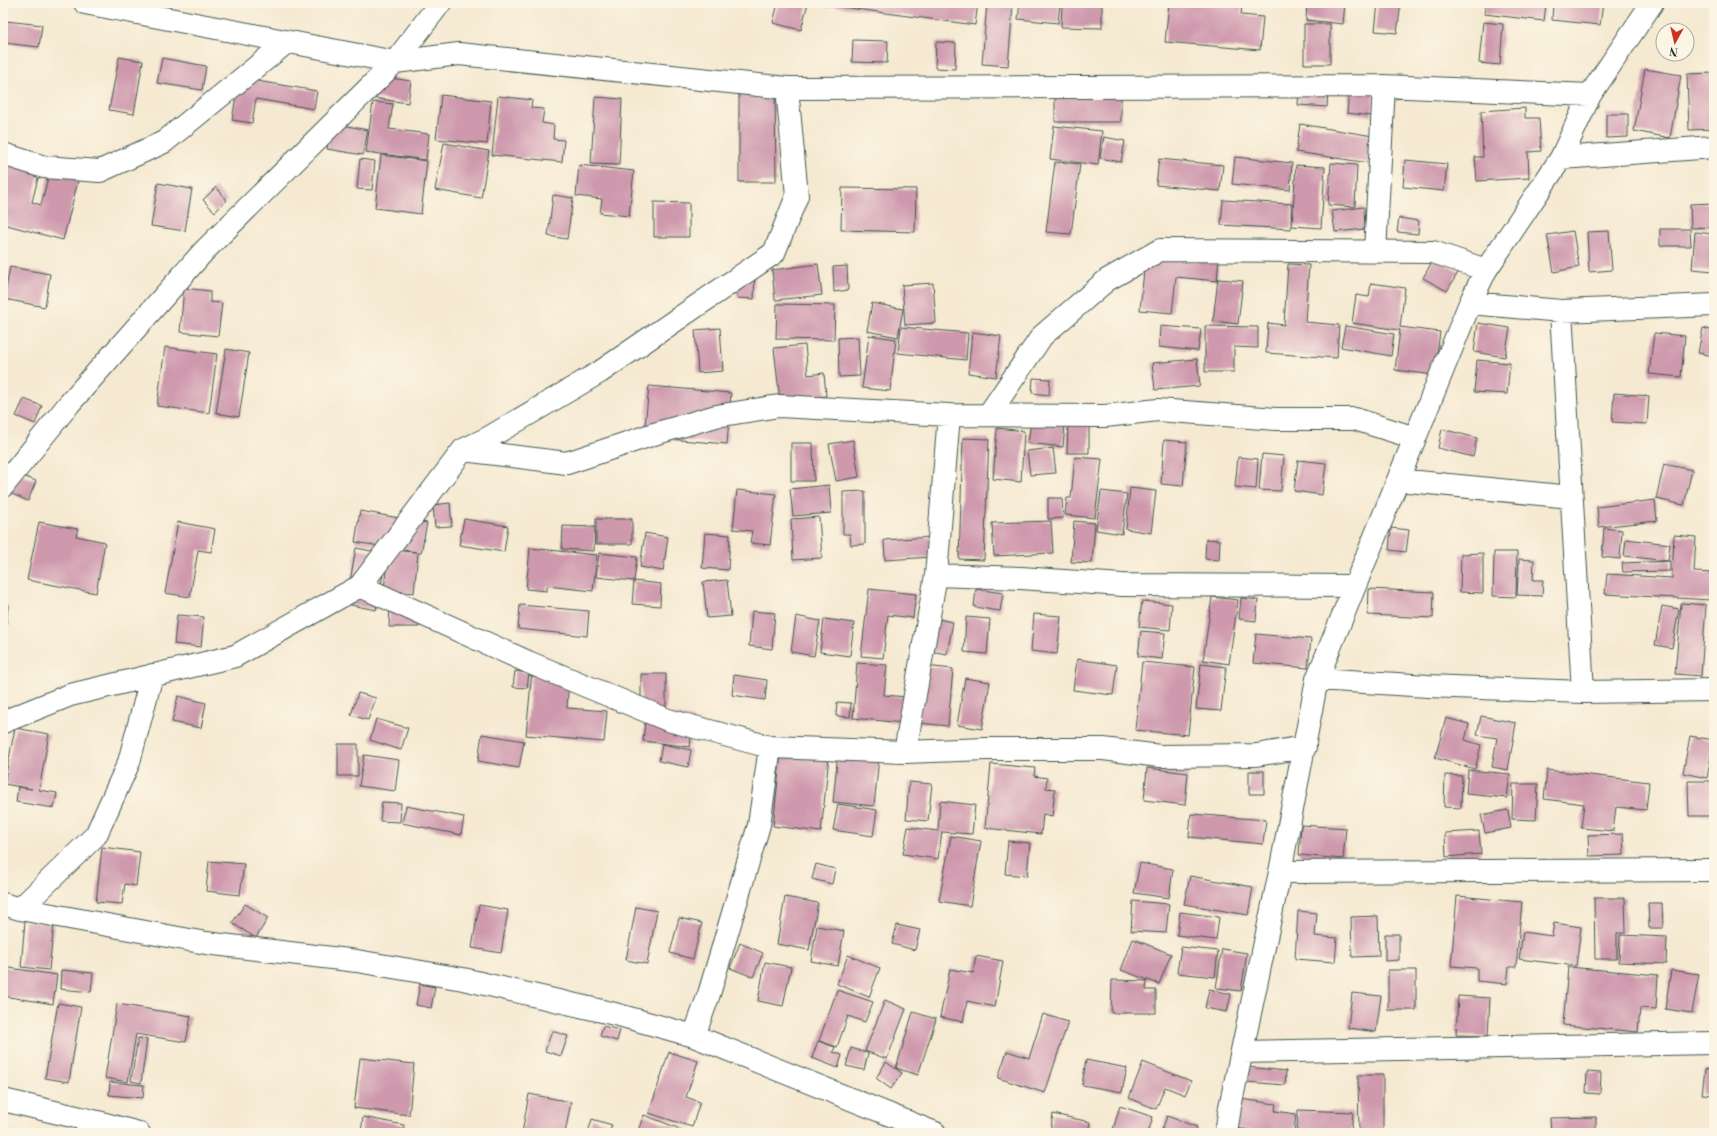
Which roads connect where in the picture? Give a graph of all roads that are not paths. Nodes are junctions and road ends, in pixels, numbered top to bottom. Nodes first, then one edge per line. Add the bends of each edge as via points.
1 (85, 3) edge
2 (440, 3) edge
3 (1652, 3) edge
4 (287, 42) junction
5 (394, 62) junction
6 (1384, 86) junction
7 (787, 88) junction
8 (1590, 95) junction
9 (1714, 147) edge
10 (3, 154) edge
11 (1561, 158) junction
12 (1375, 252) junction
13 (1486, 270) junction
14 (1470, 303) junction
15 (1714, 305) edge
16 (1561, 311) junction
17 (989, 414) junction
18 (950, 415) junction
19 (1415, 438) junction
20 (463, 450) junction
21 (1398, 480) junction
22 (4, 484) edge
23 (1571, 497) junction
24 (936, 575) junction
25 (360, 586) junction
26 (1355, 586) junction
27 (152, 675) junction
28 (1317, 679) junction
29 (1714, 690) edge
30 (1583, 692) junction
31 (3, 722) edge
32 (770, 747) junction
33 (1305, 747) junction
34 (905, 752) junction
35 (1714, 870) edge
36 (1280, 872) junction
37 (12, 907) edge
38 (694, 1036) junction
39 (1714, 1043) edge
40 (1242, 1052) junction
41 (3, 1100) edge
42 (139, 1133) edge
43 (935, 1133) edge
44 (1226, 1133) edge

1 - 4 street
2 - 5 street
3 - 8 street
4 - 5 street
4 - 10 street via 164,142 100,171 44,167
5 - 7 street via 459,54
5 - 22 street via 204,251 69,404
6 - 7 street
6 - 8 street
6 - 12 street
7 - 20 street via 797,196 774,254 600,372
8 - 11 street
9 - 11 street
11 - 13 street
12 - 13 street via 1433,252
12 - 17 street via 1160,250 1107,280 1042,336
13 - 14 street
14 - 16 street
14 - 19 street
15 - 16 street
16 - 23 street
17 - 18 street
17 - 19 street via 1105,416 1158,410 1276,419 1355,419
18 - 20 street via 779,406 716,416 567,463
18 - 24 street
19 - 21 street
20 - 25 street
21 - 23 street
21 - 26 street
23 - 30 street
24 - 26 street via 1122,585
24 - 34 street
25 - 27 street via 235,656
25 - 32 street via 528,662 668,720
26 - 28 street
27 - 31 street via 70,695
27 - 37 street via 129,762 96,835
28 - 30 street
28 - 33 street
29 - 30 street
32 - 34 street
32 - 38 street via 759,824 709,994
33 - 34 street via 1256,754 1160,756 1103,749
33 - 36 street
35 - 36 street
36 - 40 street
37 - 38 street via 206,943 357,961 463,979 615,1014
38 - 43 street
39 - 40 street
40 - 44 street
41 - 42 street

